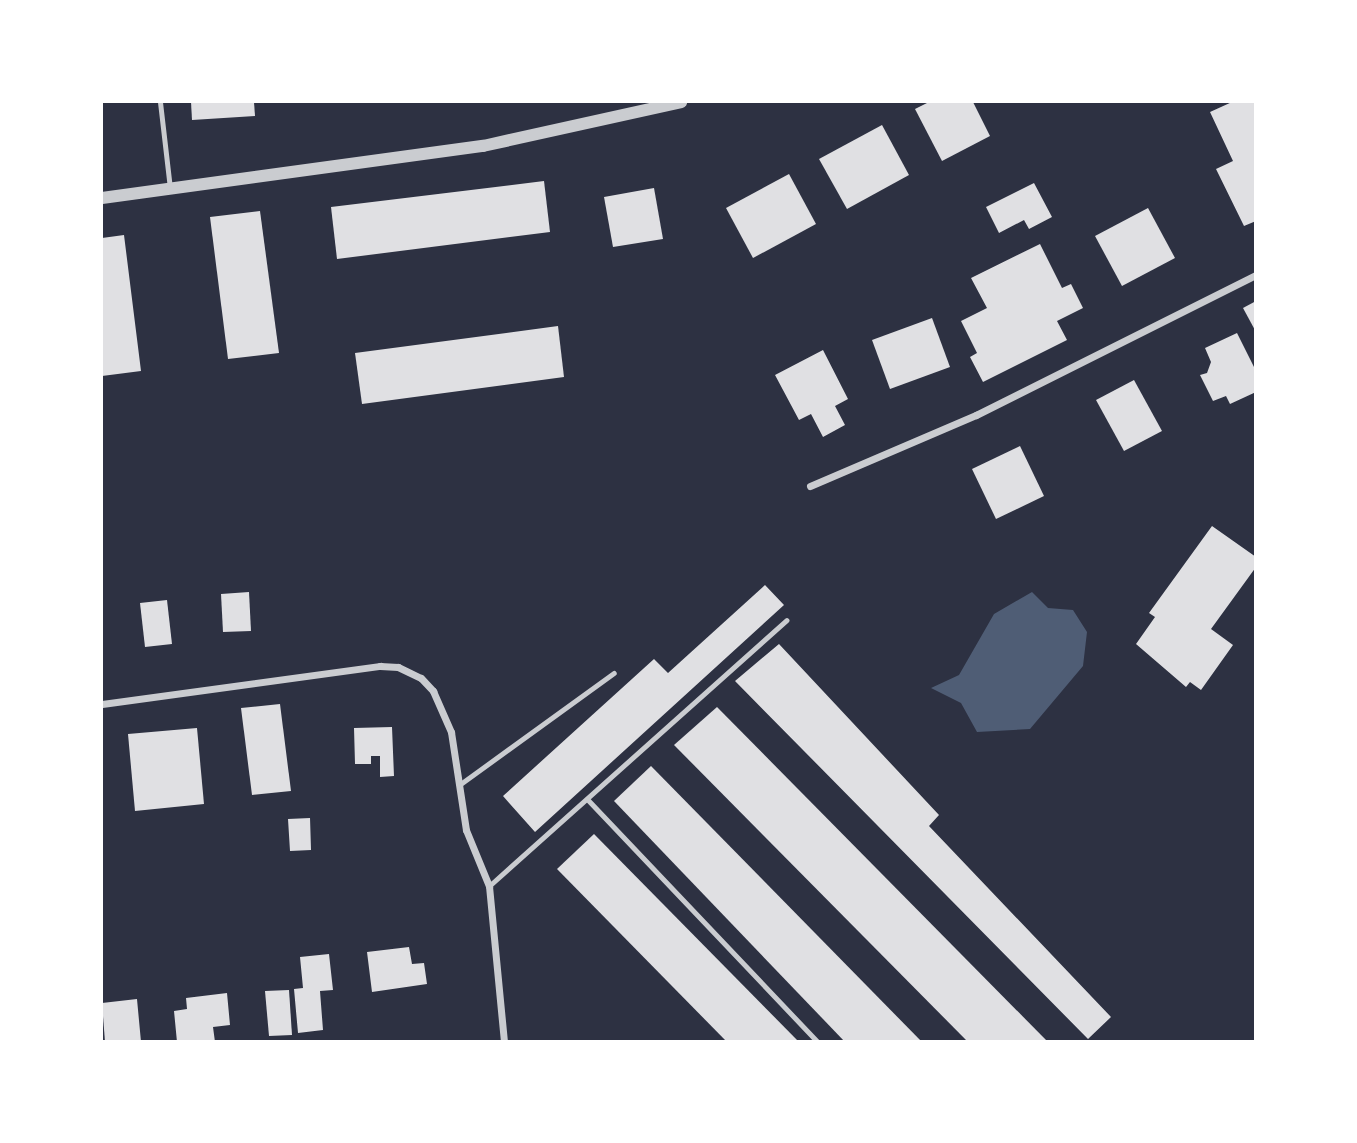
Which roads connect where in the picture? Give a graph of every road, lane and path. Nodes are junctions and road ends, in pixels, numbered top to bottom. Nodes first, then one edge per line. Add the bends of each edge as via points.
1 (160, 102) edge
2 (681, 102) edge
3 (170, 189) junction
4 (102, 198) edge
5 (1255, 275) edge
6 (810, 486) dead end
7 (787, 620) dead end
8 (614, 673) dead end
9 (102, 704) edge
10 (459, 785) junction
11 (587, 799) junction
12 (489, 886) junction
13 (504, 1041) edge
14 (818, 1041) edge

1 - 3 lane
2 - 3 street via 483,146
3 - 4 street
5 - 6 street via 976,415
7 - 11 lane
8 - 10 lane
9 - 10 street via 398,667 421,678 433,691 451,732
10 - 12 street via 466,830
11 - 12 lane
11 - 14 lane
12 - 13 street

